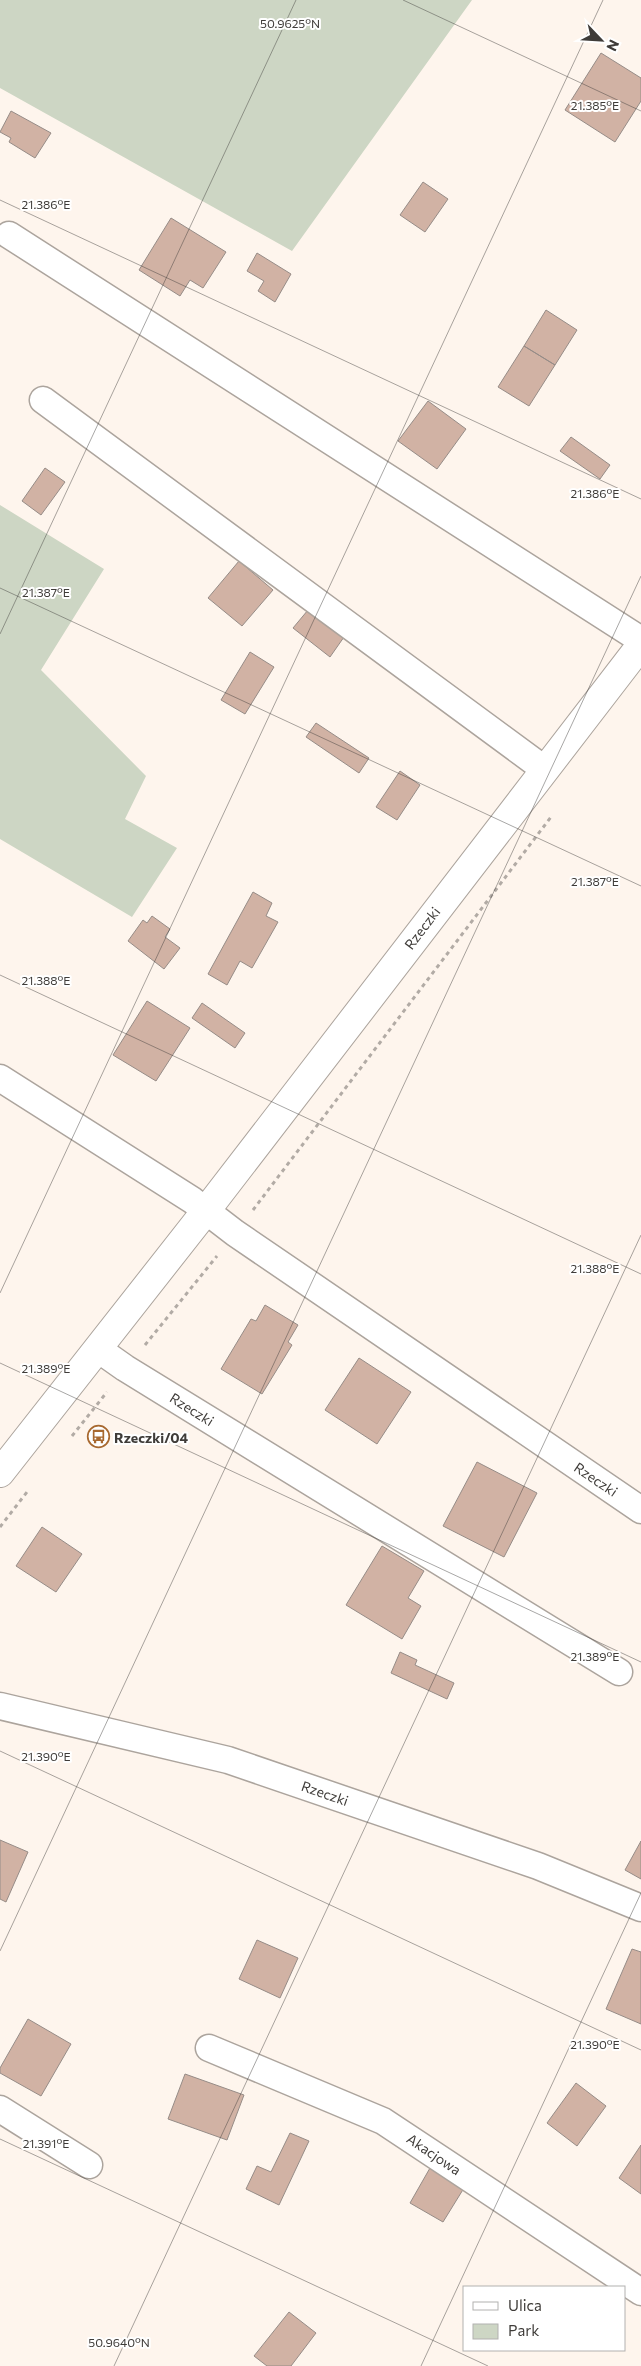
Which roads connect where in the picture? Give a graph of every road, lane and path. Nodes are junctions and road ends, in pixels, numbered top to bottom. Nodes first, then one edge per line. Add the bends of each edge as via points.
1 (9, 234) dead end
2 (43, 400) dead end
3 (641, 640) edge
4 (641, 645) edge
5 (544, 769) junction
6 (552, 817) dead end
7 (0, 1078) edge
8 (205, 1212) junction
9 (235, 1233) junction
10 (98, 1349) junction
11 (126, 1368) junction
12 (66, 1444) dead end
13 (0, 1473) edge
14 (30, 1489) dead end
15 (641, 1510) edge
16 (0, 1527) edge
17 (620, 1672) dead end
18 (0, 1706) edge
19 (641, 1908) edge
20 (210, 2048) dead end
21 (0, 2109) edge
22 (89, 2165) dead end
23 (641, 2292) edge

1 - 3 street
2 - 5 street
4 - 5 main road, Rzeczki
5 - 8 main road, Rzeczki
6 - 9 path
7 - 8 street, Rzeczki via 192,1200
8 - 9 street, Rzeczki
8 - 10 main road, Rzeczki
9 - 11 path
9 - 15 street, Rzeczki
10 - 11 street, Rzeczki
10 - 13 main road, Rzeczki
11 - 12 path
11 - 17 street, Rzeczki
14 - 16 path
18 - 19 street, Rzeczki via 228,1760 538,1866
20 - 23 street, Akacjowa via 383,2120
21 - 22 street

